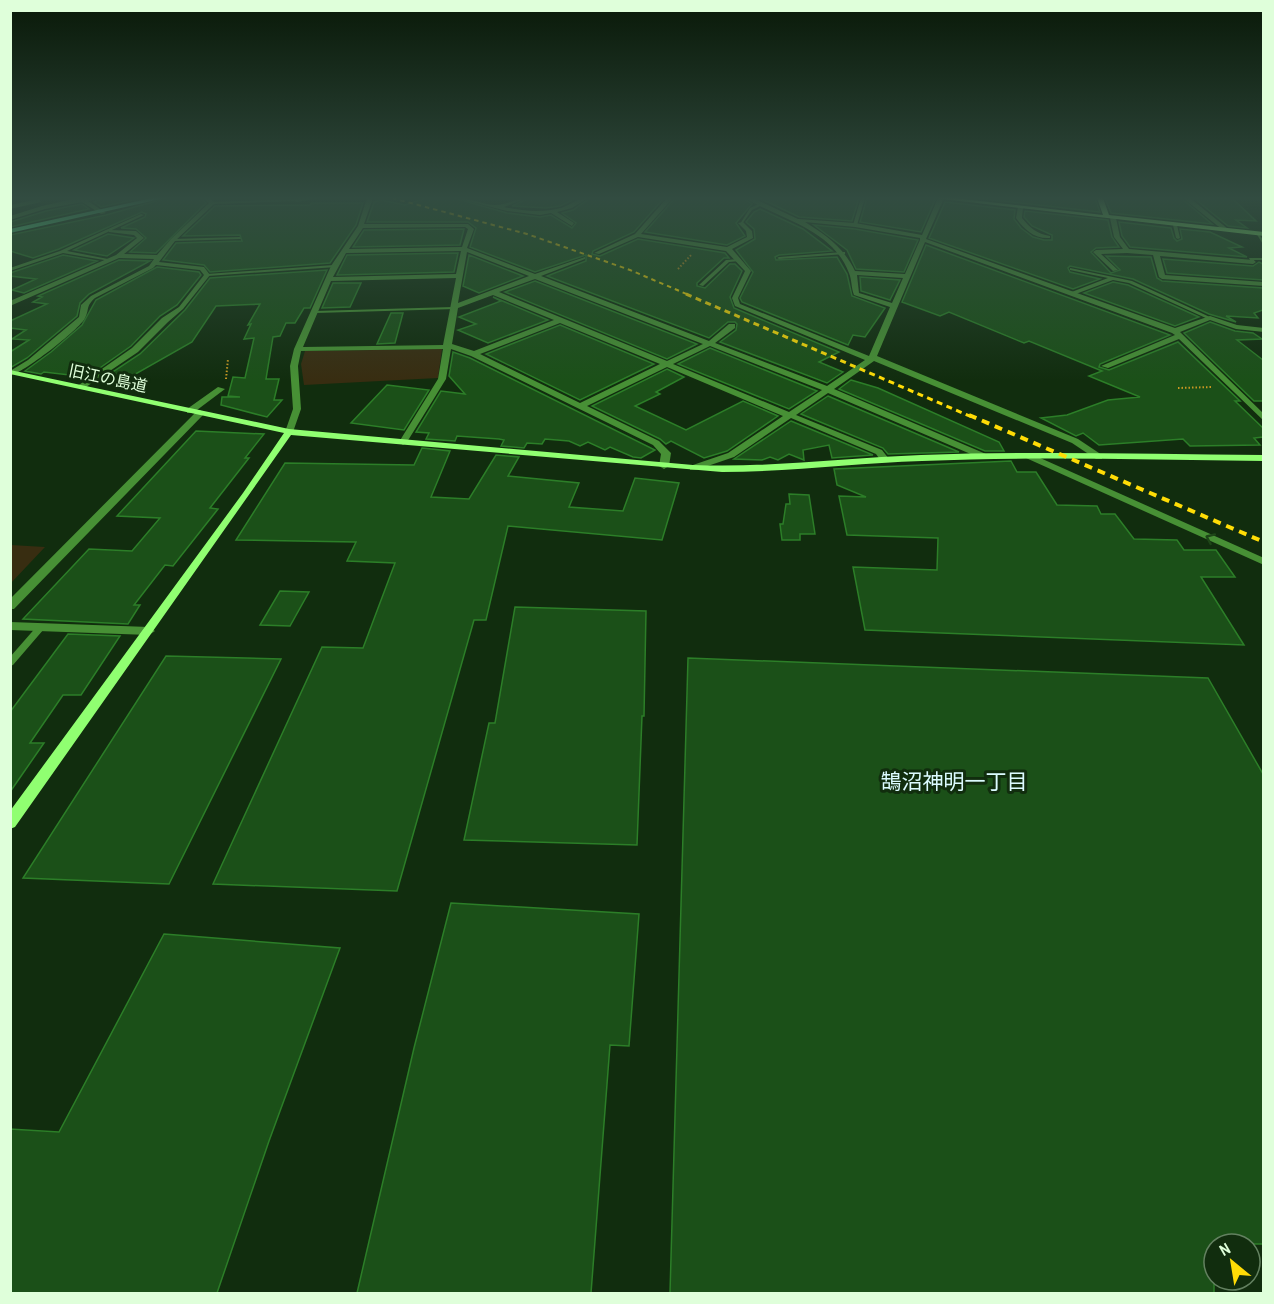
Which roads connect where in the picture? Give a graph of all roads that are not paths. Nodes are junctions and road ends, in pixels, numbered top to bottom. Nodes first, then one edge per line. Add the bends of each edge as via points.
1 (42, 259) edge
2 (101, 259) edge
3 (111, 259) edge
4 (158, 259) edge
5 (338, 259) edge
6 (462, 259) edge
7 (489, 259) edge
8 (581, 259) edge
9 (847, 259) edge
10 (914, 259) edge
11 (978, 259) edge
12 (1102, 259) edge
13 (1157, 259) edge
14 (1215, 259) edge
15 (1263, 259) edge
16 (108, 260) junction
17 (737, 260) joint
18 (1253, 262) joint
19 (154, 263) junction
20 (334, 266) junction
21 (1072, 268) dead end
22 (10, 270) edge
23 (855, 273) junction
24 (1115, 274) junction
25 (207, 275) junction
26 (459, 276) junction
27 (907, 276) junction
28 (534, 277) junction
29 (329, 279) junction
30 (1263, 284) edge
31 (701, 285) dead end
32 (492, 292) junction
33 (1071, 294) junction
34 (10, 304) edge
35 (894, 306) junction
36 (453, 307) junction
37 (315, 312) junction
38 (1210, 318) junction
39 (561, 320) junction
40 (732, 326) dead end
41 (1263, 330) edge
42 (1178, 333) junction
43 (709, 344) junction
44 (447, 346) junction
45 (298, 349) junction
46 (474, 354) junction
47 (871, 358) junction
48 (666, 365) junction
49 (1105, 366) dead end
50 (12, 373) edge
51 (80, 387) junction
52 (221, 389) road end
53 (827, 389) junction
54 (580, 406) junction
55 (195, 412) junction
56 (788, 416) junction
57 (1263, 419) edge
58 (289, 432) junction
59 (403, 442) junction
60 (983, 456) junction
61 (1029, 456) junction
62 (1099, 457) junction
63 (1263, 458) edge
64 (884, 459) junction
65 (664, 466) junction
66 (693, 468) junction
67 (1263, 562) edge
68 (10, 606) edge
69 (10, 626) edge
70 (41, 627) junction
71 (149, 631) junction
72 (10, 663) edge
73 (17, 805) edge
74 (10, 823) edge

1 - 22 lane
2 - 16 lane
3 - 16 street
4 - 19 street
5 - 20 street
6 - 26 street
7 - 28 street
8 - 28 street
9 - 23 street
10 - 27 street
11 - 33 street
12 - 24 street
13 - 30 street via 1162,277
14 - 18 street
15 - 18 lane via 1251,259
16 - 34 street
17 - 31 lane via 728,261
17 - 47 street via 748,272 735,298 737,305
19 - 25 street via 202,268
19 - 50 street via 93,297 84,305 82,318 31,362
20 - 25 lane
20 - 29 street
21 - 24 lane
23 - 27 street
23 - 35 street via 856,294
24 - 33 lane
24 - 38 lane
25 - 51 street via 192,296 135,350
26 - 29 street
26 - 36 street
27 - 35 street
28 - 32 street
28 - 43 street
29 - 37 street
32 - 36 street
32 - 39 street
33 - 42 street
35 - 47 street
36 - 37 lane
36 - 44 street
37 - 45 street
38 - 41 street via 1236,327
38 - 42 street
39 - 46 street
39 - 48 street
40 - 43 street
42 - 49 street
42 - 57 street
43 - 48 street
43 - 53 street
44 - 45 street
44 - 46 street
44 - 59 street via 442,379
45 - 58 street via 294,366 297,409
46 - 54 street
47 - 53 street
47 - 62 street via 1075,441
48 - 54 street
48 - 56 street
50 - 51 street, 旧江の島道
51 - 55 street, 旧江の島道
52 - 55 street
53 - 56 street
53 - 60 street
54 - 65 street via 661,447 666,456
55 - 58 street, 旧江の島道
55 - 68 street
56 - 64 street via 879,452
56 - 66 street via 731,456
58 - 59 street, 旧江の島道
58 - 71 street
59 - 65 street, 旧江の島道
60 - 61 street, 旧江の島道
60 - 64 street, 旧江の島道
61 - 62 street, 旧江の島道
67 -> 61 street
62 - 63 street, 旧江の島道
64 - 66 street, 旧江の島道 via 779,469
65 - 66 street, 旧江の島道
69 - 70 street
70 - 71 street
70 - 72 lane
71 - 73 street
73 - 74 street

